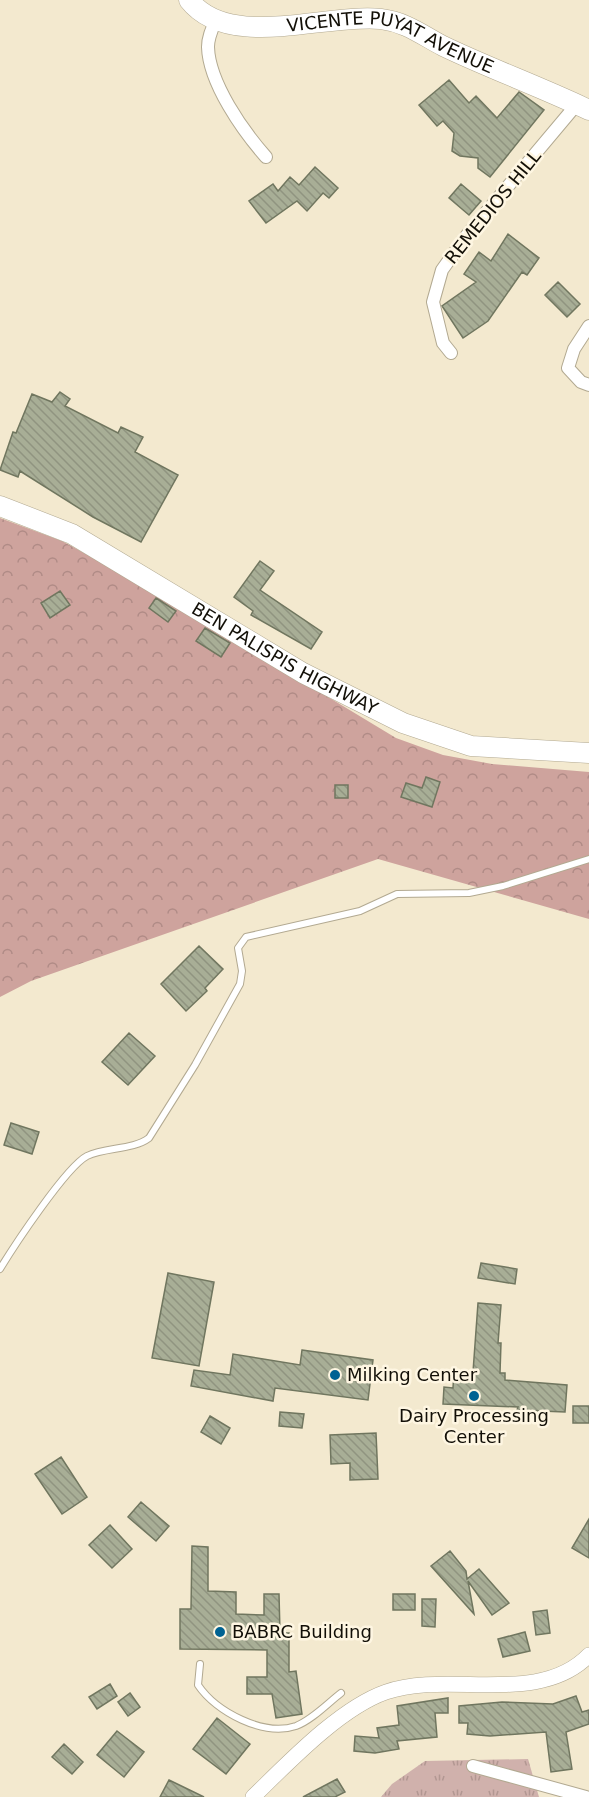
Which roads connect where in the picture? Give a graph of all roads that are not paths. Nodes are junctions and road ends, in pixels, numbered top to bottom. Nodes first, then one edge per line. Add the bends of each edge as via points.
1 (189, 0) edge
2 (216, 20) junction
3 (583, 107) edge
4 (266, 157) dead end
5 (589, 326) edge
6 (451, 352) dead end
7 (589, 386) edge
8 (0, 506) edge
9 (589, 753) edge
10 (589, 859) edge
11 (0, 1269) edge
12 (589, 1655) edge
13 (200, 1664) dead end
14 (341, 1693) dead end
15 (473, 1766) dead end
16 (252, 1797) edge
17 (586, 1797) edge

1 - 2 main road, VICENTE PUYAT AVENUE
2 - 3 main road, VICENTE PUYAT AVENUE via 260,27 382,19 408,25 443,45
2 - 4 street via 209,36 210,59 225,97
3 - 6 street, REMEDIOS HILL via 467,235 442,270 433,302 443,343
5 - 7 street via 574,349 568,368
8 - 9 main road, BEN PALISPIS HIGHWAY via 72,534 303,673 403,723 471,746
10 - 11 lane via 469,893 397,894 360,910 246,937 238,948 240,984 149,1138 79,1161
12 - 16 street via 573,1668 545,1680 430,1684 384,1693 350,1711
13 - 14 lane via 198,1685 210,1700 228,1713 269,1728 299,1725
15 - 17 street

